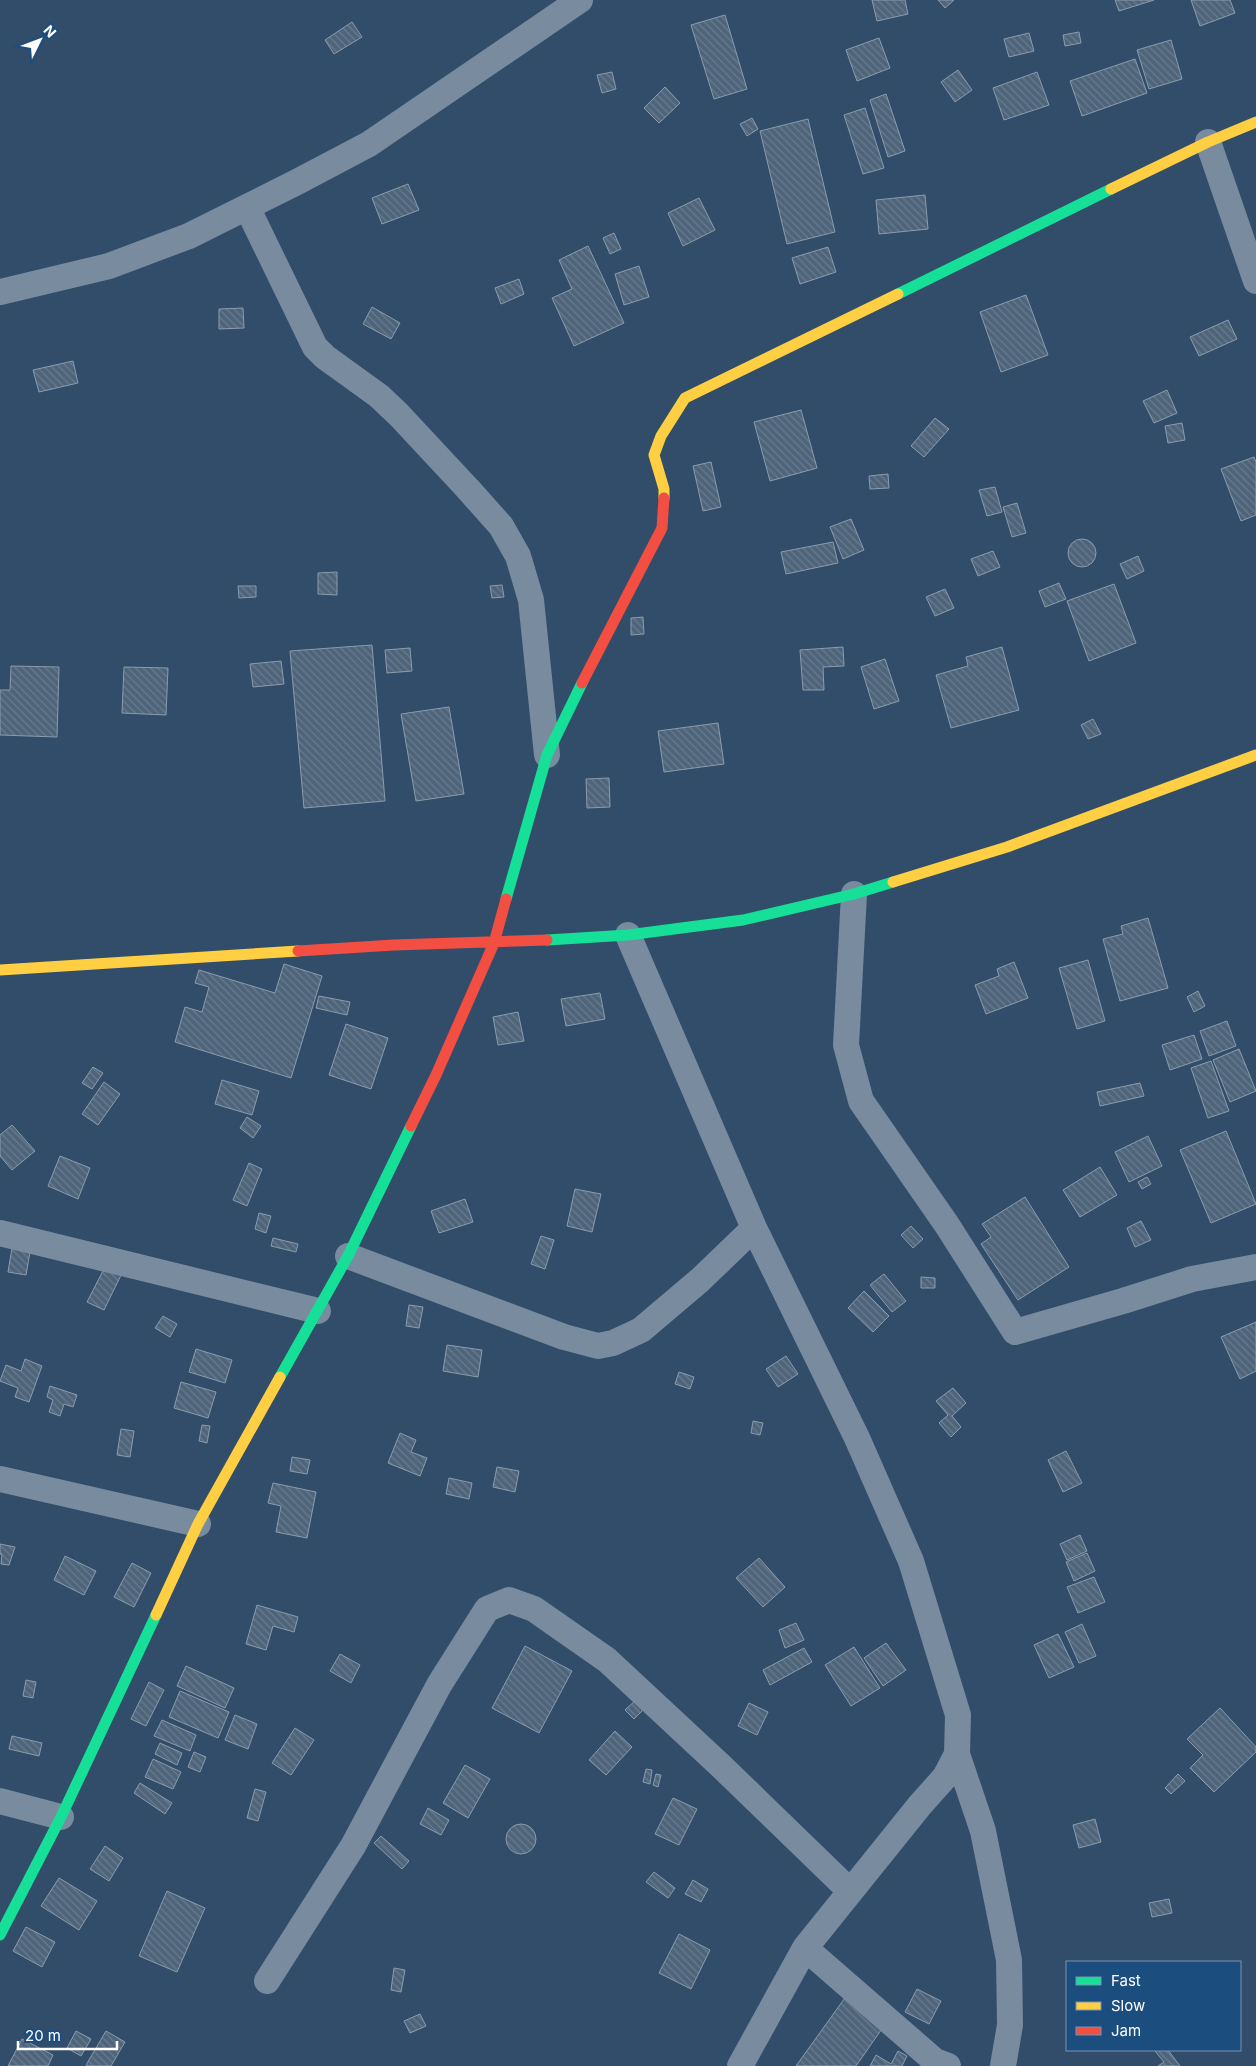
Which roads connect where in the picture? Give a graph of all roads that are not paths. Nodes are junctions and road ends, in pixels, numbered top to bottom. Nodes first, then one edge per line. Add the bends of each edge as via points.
1 (580, 0) edge
2 (1256, 122) edge
3 (1208, 142) junction
4 (247, 207) junction
5 (1256, 281) edge
6 (0, 292) edge
7 (547, 755) junction
8 (1256, 755) edge
9 (854, 894) junction
10 (628, 935) junction
11 (494, 943) junction
12 (2, 974) edge
13 (754, 1228) junction
14 (0, 1233) edge
15 (348, 1256) junction
16 (1256, 1267) edge
17 (318, 1311) junction
18 (0, 1479) edge
19 (198, 1524) junction
20 (957, 1754) junction
21 (0, 1801) edge
22 (61, 1816) junction
23 (850, 1891) junction
24 (0, 1935) edge
25 (805, 1948) junction
26 (267, 1981) dead end
27 (740, 2066) edge
28 (948, 2066) edge
29 (1003, 2066) edge

1 - 4 street via 369,144
2 - 3 street
3 - 5 street
3 - 7 street via 685,398 661,436 654,455 664,489 662,528
4 - 6 street via 189,236 109,266
4 - 7 street via 315,347 379,396 418,433 501,526 518,556 531,600
7 - 11 street
8 - 9 street via 1007,847
9 - 10 street via 743,920
9 - 16 street via 846,1045 861,1101 947,1225 1015,1332 1192,1279
10 - 11 street
10 - 13 street
11 - 12 street via 394,945
11 - 15 street via 436,1074
13 - 15 street via 641,1330 613,1344 598,1346 564,1337
13 - 20 street via 857,1438 911,1561 958,1715
14 - 17 street
15 - 17 street
17 - 19 street
18 - 19 street
19 - 22 street
20 - 23 street via 945,1777
20 - 29 street via 983,1831 1009,1960 1010,2025
21 - 22 street
22 - 24 street
23 - 25 street
23 - 26 street via 607,1660 534,1609 509,1600 487,1609 438,1685 353,1846
25 - 27 street
25 - 28 street via 936,2061

